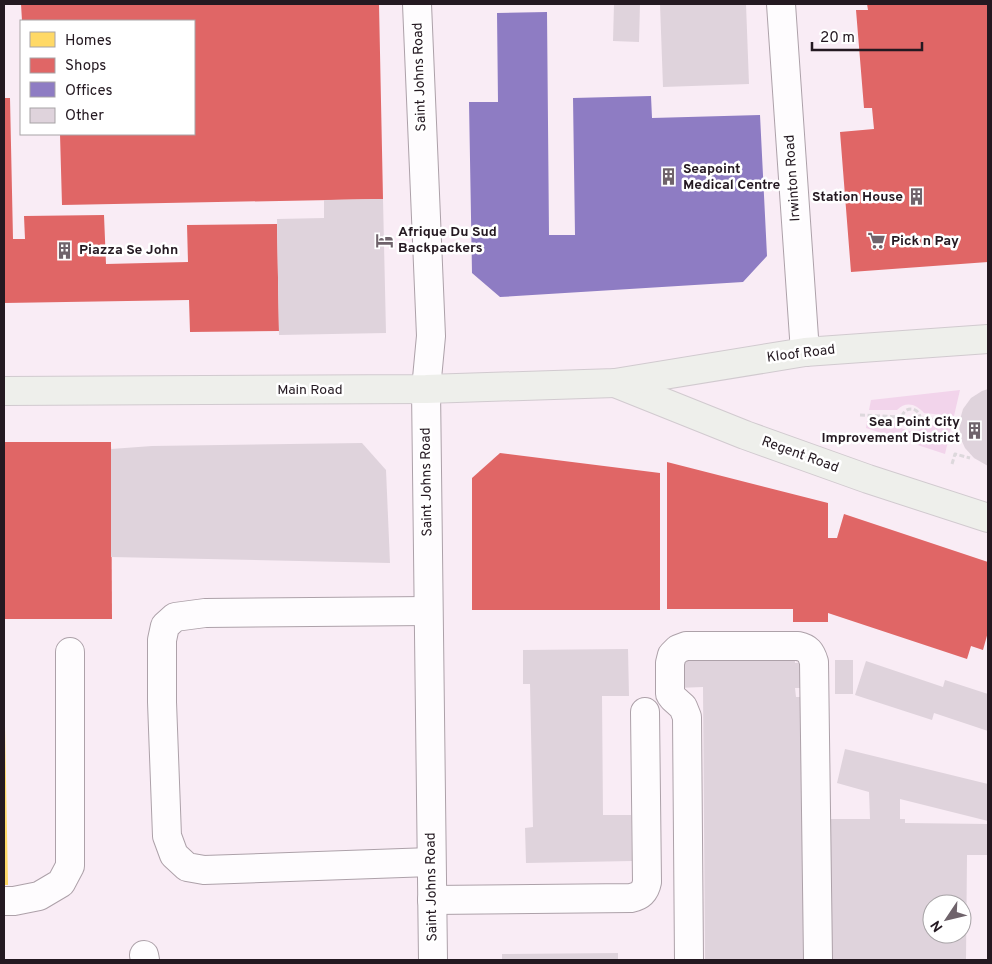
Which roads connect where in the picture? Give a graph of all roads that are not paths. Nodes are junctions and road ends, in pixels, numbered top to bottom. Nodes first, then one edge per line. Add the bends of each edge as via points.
1 (417, 4) edge
2 (781, 4) edge
3 (988, 339) edge
4 (805, 352) junction
5 (615, 383) junction
6 (426, 389) junction
7 (4, 391) edge
8 (988, 518) edge
9 (428, 610) junction
10 (70, 652) dead end
11 (644, 712) dead end
12 (432, 862) junction
13 (432, 900) junction
14 (4, 901) edge
15 (433, 960) edge
16 (689, 960) edge
17 (818, 960) edge

1 - 6 street, Saint Johns Road via 431,336
2 - 4 street, Irwinton Road
3 - 4 main road, Kloof Road
4 - 5 main road, Kloof Road
5 - 6 main road, Main Road
5 - 8 main road, Regent Road via 745,435
6 - 7 main road, Main Road
6 - 9 street, Saint Johns Road
9 - 12 street, Saint Johns Road
9 - 12 street via 205,613 176,617 165,626 162,640 162,702 167,836 174,855 187,867 204,870
10 - 14 street via 70,866 61,883 39,896
11 - 13 street via 647,882 639,896
12 - 13 street, Saint Johns Road
13 - 15 street, Saint Johns Road
16 - 17 street via 687,717 683,707 670,694 672,655 678,648 686,646 798,646 812,654

